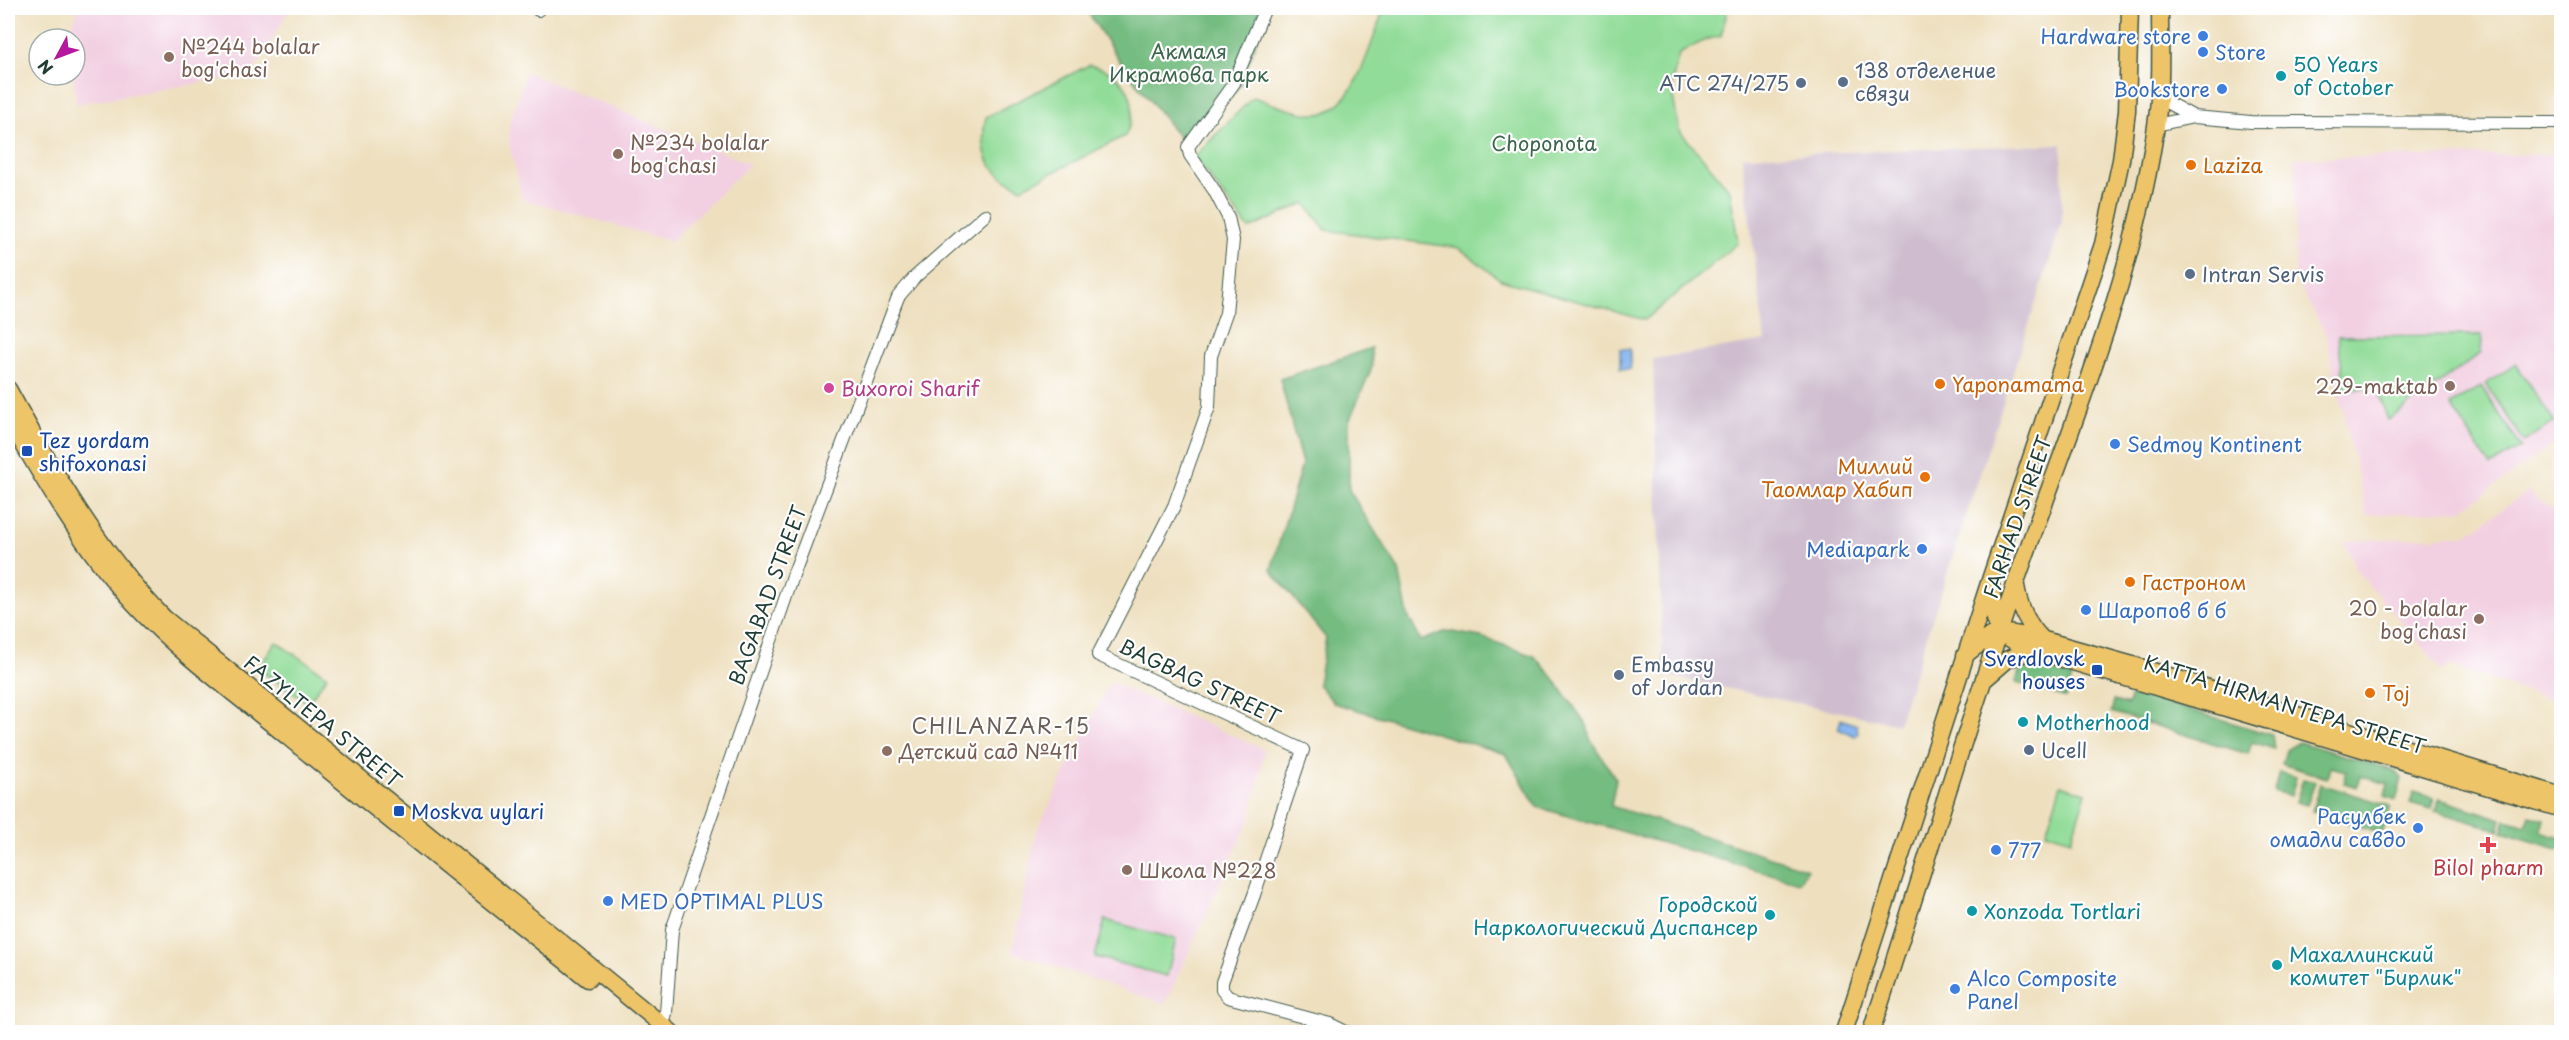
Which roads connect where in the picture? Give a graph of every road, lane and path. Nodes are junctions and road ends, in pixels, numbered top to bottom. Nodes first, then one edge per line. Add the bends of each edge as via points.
1 (1265, 8) edge
2 (2130, 8) edge
3 (2160, 8) edge
4 (2159, 98) junction
5 (2194, 117) junction
6 (2562, 123) edge
7 (2156, 125) junction
8 (985, 215) dead end
9 (8, 389) edge
10 (8, 417) edge
11 (1991, 577) junction
12 (2016, 585) junction
13 (2000, 632) junction
14 (2038, 645) junction
15 (1965, 655) junction
16 (1985, 679) junction
17 (2562, 796) edge
18 (2562, 809) edge
19 (661, 1031) edge
20 (1346, 1032) edge
21 (1844, 1032) edge
22 (1871, 1032) edge

1 - 20 street, BAGBAG STREET via 1234,83 1188,147 1228,217 1233,240 1226,313 1211,356 1209,407 1173,506 1098,655 1304,750 1222,990 1228,998 1330,1024
2 - 11 main road, FARHAD STREET via 2127,111 2108,223 2095,273
3 - 4 main road, FARHAD STREET
4 - 5 street
4 - 7 main road, FARHAD STREET
5 - 6 street via 2251,122
5 - 7 street
7 - 12 main road, FARHAD STREET via 2126,263
8 - 19 street, BAGABAD STREET via 898,297 794,573 672,930 666,1013
9 - 19 main road, FAZYLTEPA STREET via 38,445 102,544 164,618
10 - 19 main road, FAZYLTEPA STREET via 92,552 148,619 322,765
11 - 13 main road via 1995,623
11 - 15 main road, FARHAD STREET
12 - 13 main road, FARHAD STREET
12 - 14 main road via 2018,602
13 - 14 main road, KATTA HIRMАNTEPA STREET via 2013,642
13 - 15 main road
13 - 16 main road, FARHAD STREET
14 - 16 main road via 2008,659
14 - 17 main road, KATTA HIRMАNTEPA STREET
14 - 18 main road, KATTA HIRMАNTEPA STREET
15 - 21 main road, FARHAD STREET
16 - 22 main road, FARHAD STREET

